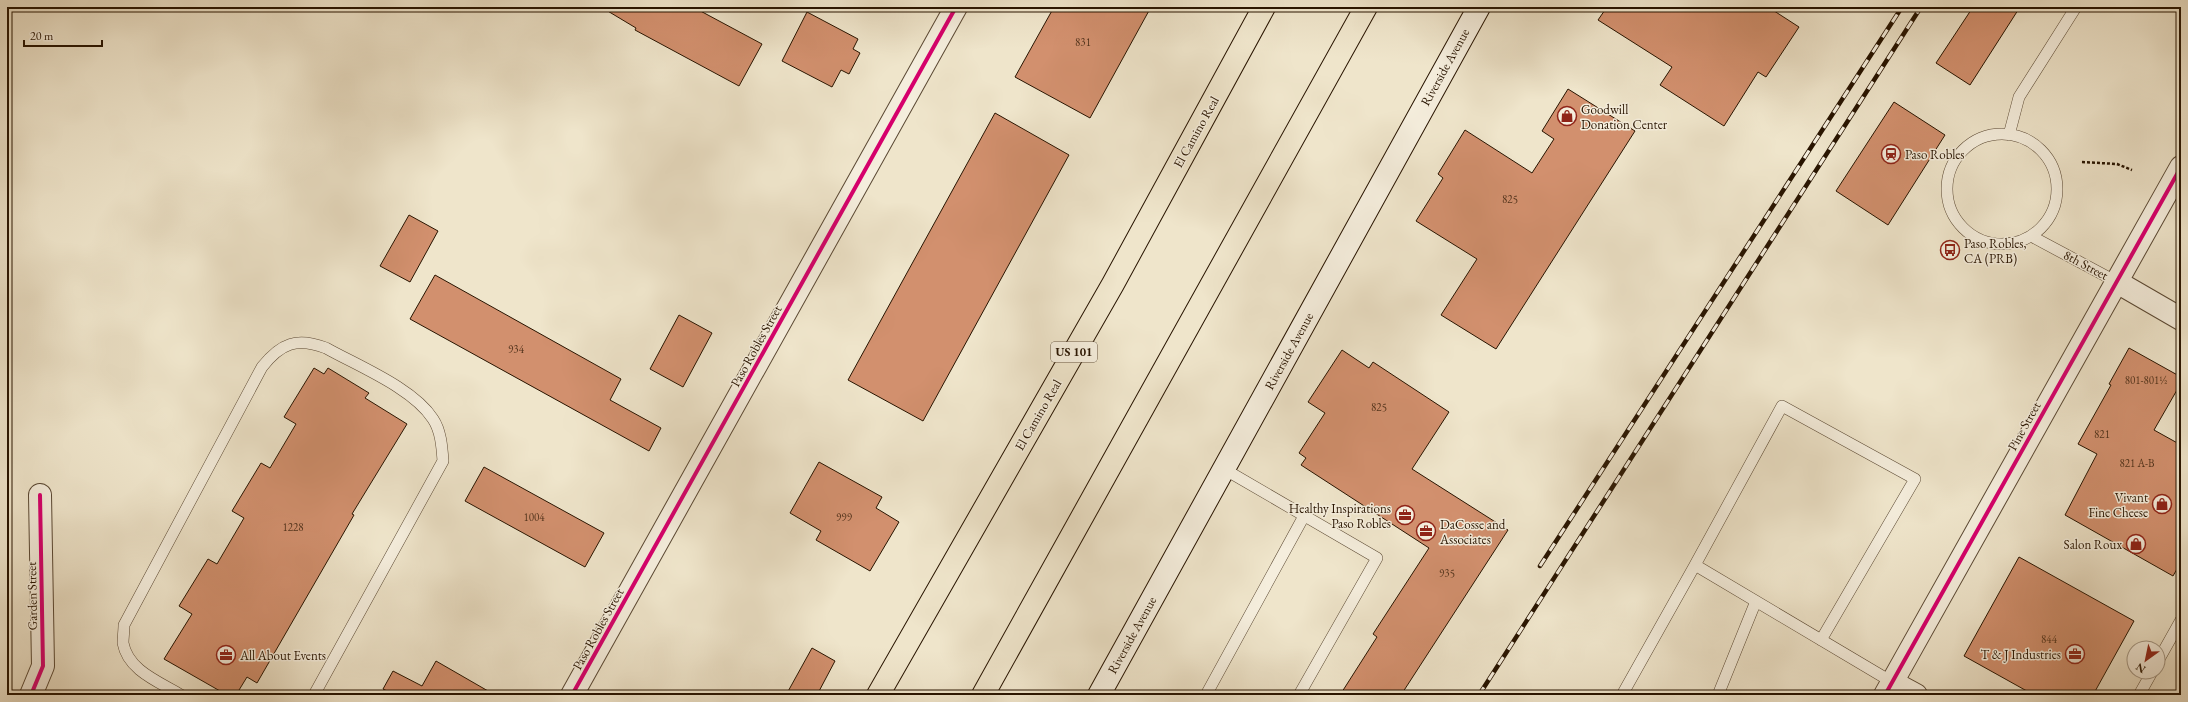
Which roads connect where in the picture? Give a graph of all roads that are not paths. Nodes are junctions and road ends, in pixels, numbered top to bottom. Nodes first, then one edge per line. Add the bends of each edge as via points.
1 (956, 7) edge
2 (1264, 7) edge
3 (1366, 7) edge
4 (1479, 7) edge
5 (2076, 7) edge
6 (2009, 135) junction
7 (2181, 167) edge
8 (2031, 236) junction
9 (2117, 282) junction
10 (2181, 319) edge
11 (1224, 469) junction
12 (40, 495) dead end
13 (1304, 516) junction
14 (1695, 565) junction
15 (1756, 601) junction
16 (2181, 620) edge
17 (1822, 640) junction
18 (2166, 647) edge
19 (2147, 680) edge
20 (1889, 688) edge
21 (31, 695) edge
22 (181, 695) edge
23 (314, 695) edge
24 (572, 695) edge
25 (878, 695) edge
26 (983, 695) edge
27 (1099, 695) edge
28 (1206, 695) edge
29 (1299, 695) edge
30 (1622, 695) edge
31 (1718, 695) edge
32 (1916, 695) edge
33 (2139, 695) edge

1 - 24 street, Paso Robles Street
2 - 25 highway, El Camino Real / US 101 via 1113,284
3 - 26 highway
4 - 11 street, Riverside Avenue
5 - 6 lane via 2019,96
6 - 8 lane via 2025,140 2040,149 2050,162 2056,178 2057,195 2053,211 2044,226
6 - 8 lane via 1990,136 1972,143 1958,156 1950,173 1947,191 1951,210 1961,226 1976,238 1994,244 2014,244
7 - 9 street, Pine Street
8 - 9 lane, 8th Street
9 - 10 street, 8th Street
9 - 20 street, Pine Street
11 - 13 lane
11 - 27 street, Riverside Avenue
12 - 21 street, Garden Street via 43,666
13 - 28 lane
13 - 29 lane via 1377,558
14 - 15 lane
14 - 17 lane via 1782,406 1915,479
14 - 30 lane
15 - 17 lane
15 - 31 lane
16 - 18 lane
17 - 20 lane
19 - 33 lane
20 - 32 street
22 - 23 lane via 136,668 123,643 124,625 262,367 274,352 291,343 311,342 416,398 434,420 441,441 443,461

